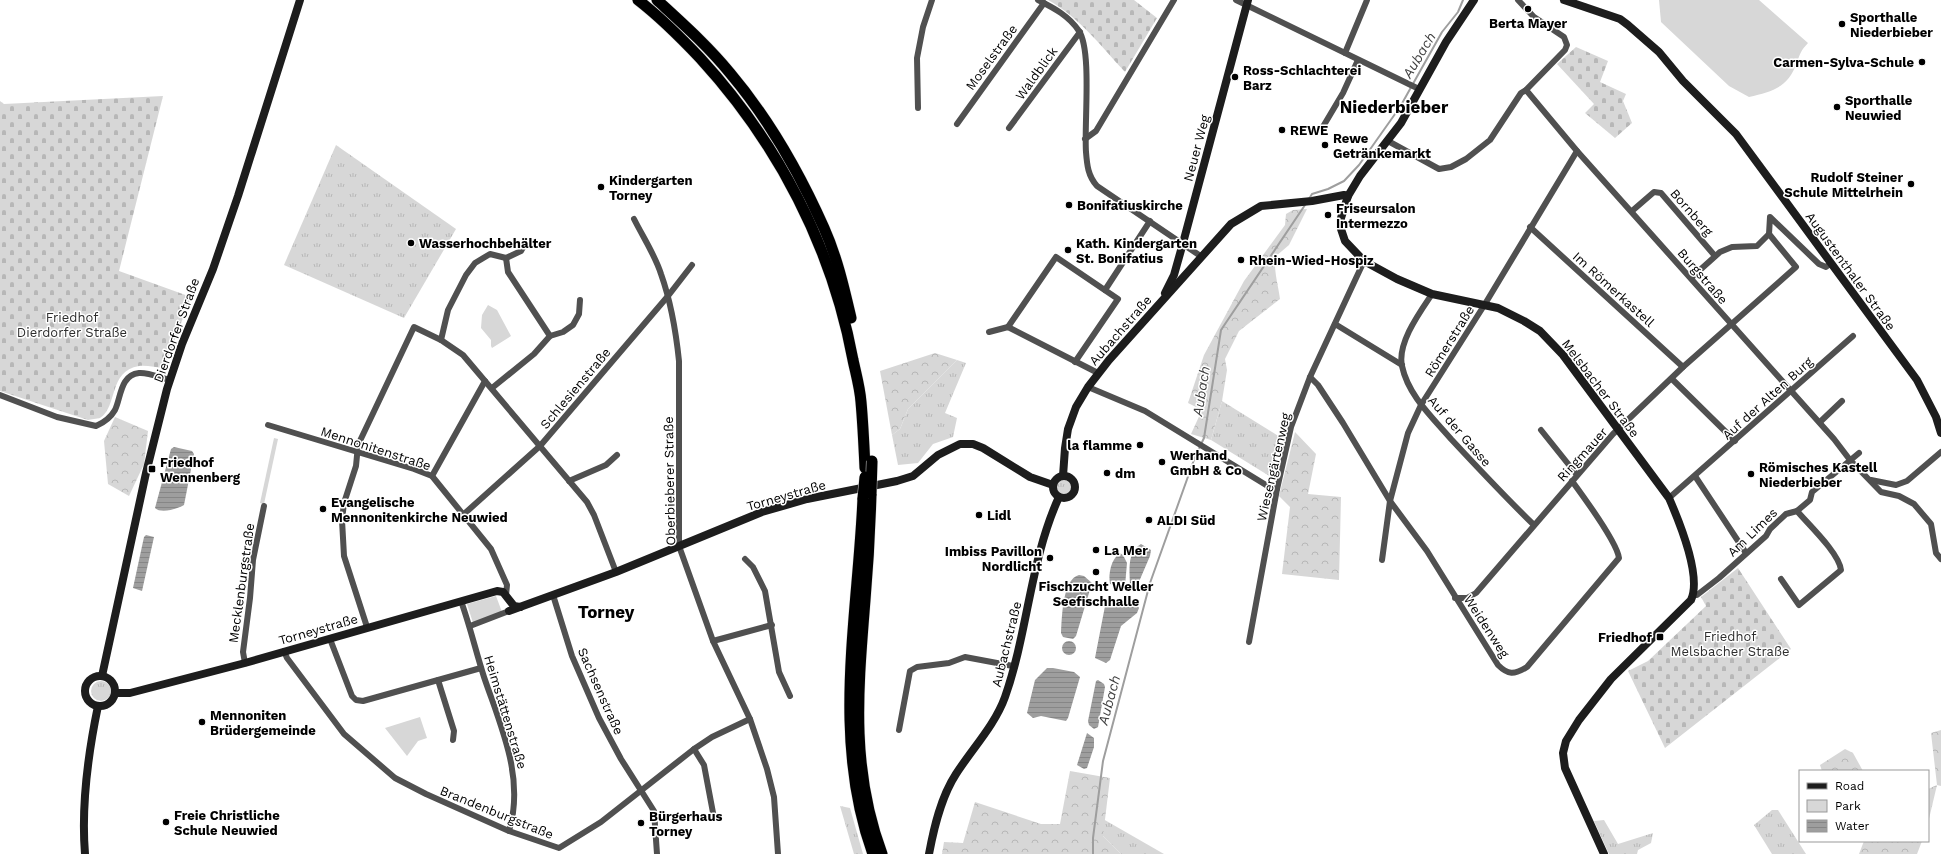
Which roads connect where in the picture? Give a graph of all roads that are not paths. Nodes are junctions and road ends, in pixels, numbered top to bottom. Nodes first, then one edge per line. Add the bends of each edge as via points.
1 (300, 0) edge
2 (638, 0) edge
3 (657, 0) edge
4 (932, 0) edge
5 (1174, 0) edge
6 (1236, 0) edge
7 (1367, 0) edge
8 (1474, 0) edge
9 (1518, 0) edge
10 (1564, 0) edge
11 (1041, 1) edge
12 (1248, 3) edge
13 (1080, 32) junction
14 (1345, 53) junction
15 (1358, 60) junction
16 (1417, 87) junction
17 (1524, 91) junction
18 (918, 108) dead end
19 (957, 124) dead end
20 (1009, 128) dead end
21 (1321, 130) dead end
22 (1085, 139) junction
23 (1388, 141) junction
24 (1577, 151) junction
25 (1348, 196) junction
26 (1632, 211) junction
27 (634, 219) dead end
28 (1150, 221) junction
29 (1530, 227) junction
30 (1769, 234) junction
31 (526, 242) dead end
32 (1183, 243) junction
33 (1715, 256) junction
34 (1202, 257) junction
35 (506, 258) junction
36 (1364, 261) junction
37 (1831, 263) junction
38 (692, 265) dead end
39 (1691, 278) junction
40 (1105, 290) junction
41 (1432, 294) junction
42 (668, 296) junction
43 (580, 300) dead end
44 (1162, 300) junction
45 (1485, 304) junction
46 (1335, 324) junction
47 (1732, 326) junction
48 (1008, 327) junction
49 (989, 332) dead end
50 (550, 336) junction
51 (1853, 336) dead end
52 (441, 340) junction
53 (1075, 362) junction
54 (1402, 365) junction
55 (1683, 367) junction
56 (1098, 373) junction
57 (1310, 377) junction
58 (1672, 379) junction
59 (170, 380) junction
60 (485, 381) junction
61 (1088, 387) junction
62 (492, 388) junction
63 (1791, 390) junction
64 (0, 396) edge
65 (1842, 402) dead end
66 (1421, 405) junction
67 (1820, 422) junction
68 (268, 425) dead end
69 (1541, 430) dead end
70 (1619, 430) junction
71 (1941, 433) edge
72 (1735, 441) junction
73 (540, 446) junction
74 (357, 452) junction
75 (1941, 452) edge
76 (1859, 453) dead end
77 (617, 455) dead end
78 (1850, 460) junction
79 (869, 465) junction
80 (1577, 475) junction
81 (432, 476) junction
82 (1063, 476) junction
83 (1695, 476) junction
84 (1869, 480) junction
85 (569, 481) junction
86 (1572, 481) junction
87 (1053, 485) junction
88 (1277, 489) junction
89 (867, 496) junction
90 (1059, 497) junction
91 (1669, 498) junction
92 (1390, 501) junction
93 (264, 506) dead end
94 (1797, 511) junction
95 (464, 514) junction
96 (1534, 524) junction
97 (679, 546) junction
98 (1746, 553) junction
99 (745, 559) dead end
100 (1941, 559) edge
101 (1382, 560) dead end
102 (616, 572) junction
103 (1781, 579) dead end
104 (506, 595) junction
105 (554, 595) junction
106 (1694, 595) junction
107 (1455, 598) junction
108 (461, 601) junction
109 (520, 607) junction
110 (509, 611) joint
111 (772, 625) junction
112 (470, 626) junction
113 (367, 627) junction
114 (330, 639) junction
115 (713, 641) junction
116 (1248, 642) dead end
117 (284, 651) junction
118 (245, 663) junction
119 (1013, 666) junction
120 (481, 668) junction
121 (102, 676) junction
122 (438, 680) junction
123 (115, 693) junction
124 (790, 696) dead end
125 (98, 706) junction
126 (750, 718) junction
127 (899, 730) dead end
128 (453, 740) dead end
129 (694, 749) junction
130 (642, 791) junction
131 (714, 818) dead end
132 (509, 831) junction
133 (867, 837) junction
134 (85, 854) edge
135 (657, 854) edge
136 (778, 854) edge
137 (868, 854) edge
138 (873, 854) edge
139 (882, 854) edge
140 (929, 854) edge
141 (1604, 854) edge

1 - 59 street, Dierdorfer Straße via 238,196
2 - 79 highway via 684,41 722,82 754,124 785,172 816,234 835,286 849,336
3 - 79 highway via 692,32 730,73 759,111 792,165 825,229 843,284 856,338 868,406
4 - 18 street via 917,58
5 - 22 street via 1096,131
6 - 12 street
7 - 14 street
8 - 16 street
9 - 17 street via 1534,17 1564,37 1567,44 1565,50
10 - 37 street, Augustenthaler Straße via 1620,19 1660,52 1683,81 1736,134
11 - 13 street via 1068,17
11 - 19 street, Moselstraße
12 - 14 street
12 - 32 street, Neuer Weg
13 - 20 street, Waldblick
13 - 22 street via 1086,50
14 - 15 street
15 - 16 street
15 - 21 street via 1343,93
16 - 23 street via 1401,123
17 - 23 street via 1490,140 1471,156 1451,167 1438,169
17 - 24 street, Burgstraße
22 - 28 street via 1088,173 1092,180 1097,186
23 - 25 street via 1360,176
24 - 26 street, Burgstraße
24 - 29 street, Römerstraße
25 - 34 street, Aubachstraße via 1261,206 1231,224
25 - 36 street, Melsbacher Straße via 1341,218 1341,229 1345,241
26 - 33 street, Bornberg via 1654,192 1661,193
26 - 39 street, Burgstraße
27 - 42 street, Oberbieberer Straße via 661,272
28 - 32 street
28 - 40 street
29 - 45 street, Römerstraße
29 - 55 street, Im Römerkastell
30 - 33 street via 1754,247 1728,248
30 - 37 street via 1770,217 1819,264 1826,267
30 - 47 street, Ringmauer via 1796,267
31 - 35 street via 521,251
32 - 34 street
32 - 44 street, Neuer Weg via 1174,274
33 - 39 street
34 - 44 street, Aubachstraße
35 - 50 street via 508,272
35 - 52 street via 490,254 474,263 448,310
36 - 41 street, Melsbacher Straße
36 - 46 street, Wiesengärtenweg
37 - 71 street, Augustenthaler Straße via 1917,380
38 - 42 street, Schlesienstraße
39 - 47 street, Burgstraße
40 - 48 street via 1056,257
40 - 53 street via 1118,299
41 - 45 street, Melsbacher Straße
41 - 54 street via 1406,337
42 - 73 street, Schlesienstraße
42 - 97 street, Oberbieberer Straße via 678,361
43 - 50 street via 579,314 573,325 563,332
44 - 56 street, Aubachstraße
45 - 66 street, Römerstraße
45 - 70 street, Melsbacher Straße via 1511,314 1540,331 1563,355
46 - 54 street
46 - 57 street, Wiesengärtenweg
47 - 55 street, Ringmauer
47 - 63 street, Burgstraße
48 - 49 street
48 - 53 street
50 - 62 street via 534,354
51 - 63 street, Auf der Alten Burg
52 - 60 street via 463,355
52 - 74 street via 414,327
53 - 56 street
54 - 66 street, Auf der Gasse
55 - 58 street, Ringmauer
56 - 61 street, Aubachstraße
57 - 88 street, Wiesengärtenweg via 1291,427
57 - 92 street, Weidenweg via 1343,423
58 - 70 street, Ringmauer
58 - 72 street
59 - 64 street via 139,373 129,378 120,389 115,410 104,422 96,426 57,417
59 - 121 street, Dierdorfer Straße via 146,473
60 - 62 street
60 - 81 street
61 - 82 street, Aubachstraße via 1076,407 1068,429
61 - 88 street via 1145,411
62 - 73 street
63 - 67 street, Burgstraße
63 - 72 street, Auf der Alten Burg
65 - 67 street
66 - 92 street, Römerstraße via 1408,433
66 - 96 street, Auf der Gasse via 1491,483
67 - 78 street, Burgstraße
68 - 74 street, Mennonitenstraße
69 - 80 street
70 - 80 street, Ringmauer
70 - 91 street, Melsbacher Straße
72 - 83 street, Auf der Alten Burg
73 - 85 street
73 - 95 street, Schlesienstraße
74 - 81 street, Mennonitenstraße
74 - 113 street via 356,466 344,503 344,556
75 - 84 street via 1908,481 1896,485
76 - 78 street, Am Limes
77 - 85 street via 606,465
78 - 84 street, Burgstraße
78 - 94 street, Am Limes via 1812,492 1810,500
79 - 89 highway, bridge
80 - 86 street, Ringmauer
81 - 95 street, Mennonitenstraße
82 - 87 street via 1056,479
82 - 90 street via 1072,479 1075,484 1074,490 1072,495 1066,498
83 - 91 street, Auf der Alten Burg
83 - 98 street
84 - 100 street, Burgstraße via 1881,492 1900,496 1914,504 1931,524 1936,553
85 - 102 street via 587,502 594,515
86 - 96 street, Ringmauer
86 - 107 street, Weidenweg via 1611,540 1619,558 1527,667 1517,674 1507,673 1498,665
87 - 90 street
87 - 97 street, Torneystraße via 1030,477 983,448 973,444 960,444 938,455 913,476 803,500 762,512
88 - 116 street, Wiesengärtenweg
89 - 133 highway via 849,714 854,784
89 - 139 highway via 869,560 859,671 858,724 864,790
90 - 119 street, Aubachstraße via 1039,556
91 - 106 street, Melsbacher Straße via 1686,541 1694,579
92 - 101 street, Römerstraße
92 - 107 street, Weidenweg via 1427,551
93 - 118 street, Mecklenburgstraße via 253,560 243,652
94 - 98 street, Am Limes via 1786,514
94 - 103 street via 1830,550 1841,570 1799,605
95 - 104 street, Mennonitenstraße via 492,549 507,585
96 - 107 street, Ringmauer via 1476,593 1467,598
97 - 102 street, Torneystraße
97 - 115 street, Oberbieberer Straße
98 - 106 street, Am Limes via 1719,578
99 - 111 street via 753,567 765,591
102 - 105 street, Torneystraße
104 - 108 street, Torneystraße via 497,591
104 - 109 street via 514,606
105 - 109 street, Torneystraße
105 - 130 street, Sachsenstraße via 572,656 599,718 621,760
106 - 141 street via 1687,605 1611,679 1570,731 1563,753 1565,768
108 - 112 street, Heimstättenstraße
108 - 113 street, Torneystraße
109 - 110 street, Torneystraße
110 - 112 street, Torneystraße
111 - 115 street
111 - 124 street via 780,672
112 - 120 street, Heimstättenstraße
113 - 114 street, Torneystraße
114 - 117 street, Torneystraße
114 - 122 street via 352,696 356,700 363,701
115 - 126 street, Oberbieberer Straße
117 - 118 street, Torneystraße
117 - 132 street, Brandenburgstraße via 344,734 384,770 426,794
118 - 123 street, Torneystraße via 130,692
119 - 127 street via 965,657 949,663 917,667 910,671
119 - 140 street, Aubachstraße via 1004,699 985,733 955,775 946,794
120 - 122 street
120 - 132 street, Heimstättenstraße via 512,762 515,793
121 - 123 street via 111,680
121 - 125 street via 94,678 87,684 86,689 87,698
122 - 128 street via 454,731
123 - 125 street via 111,702
125 - 134 street via 87,762
126 - 129 street, Brandenburgstraße
126 - 136 street, Oberbieberer Straße via 774,797
129 - 130 street, Brandenburgstraße
129 - 131 street via 704,765
130 - 132 street, Brandenburgstraße via 563,847 559,848
130 - 135 street, Sachsenstraße via 654,811
133 - 137 highway
133 - 138 highway

